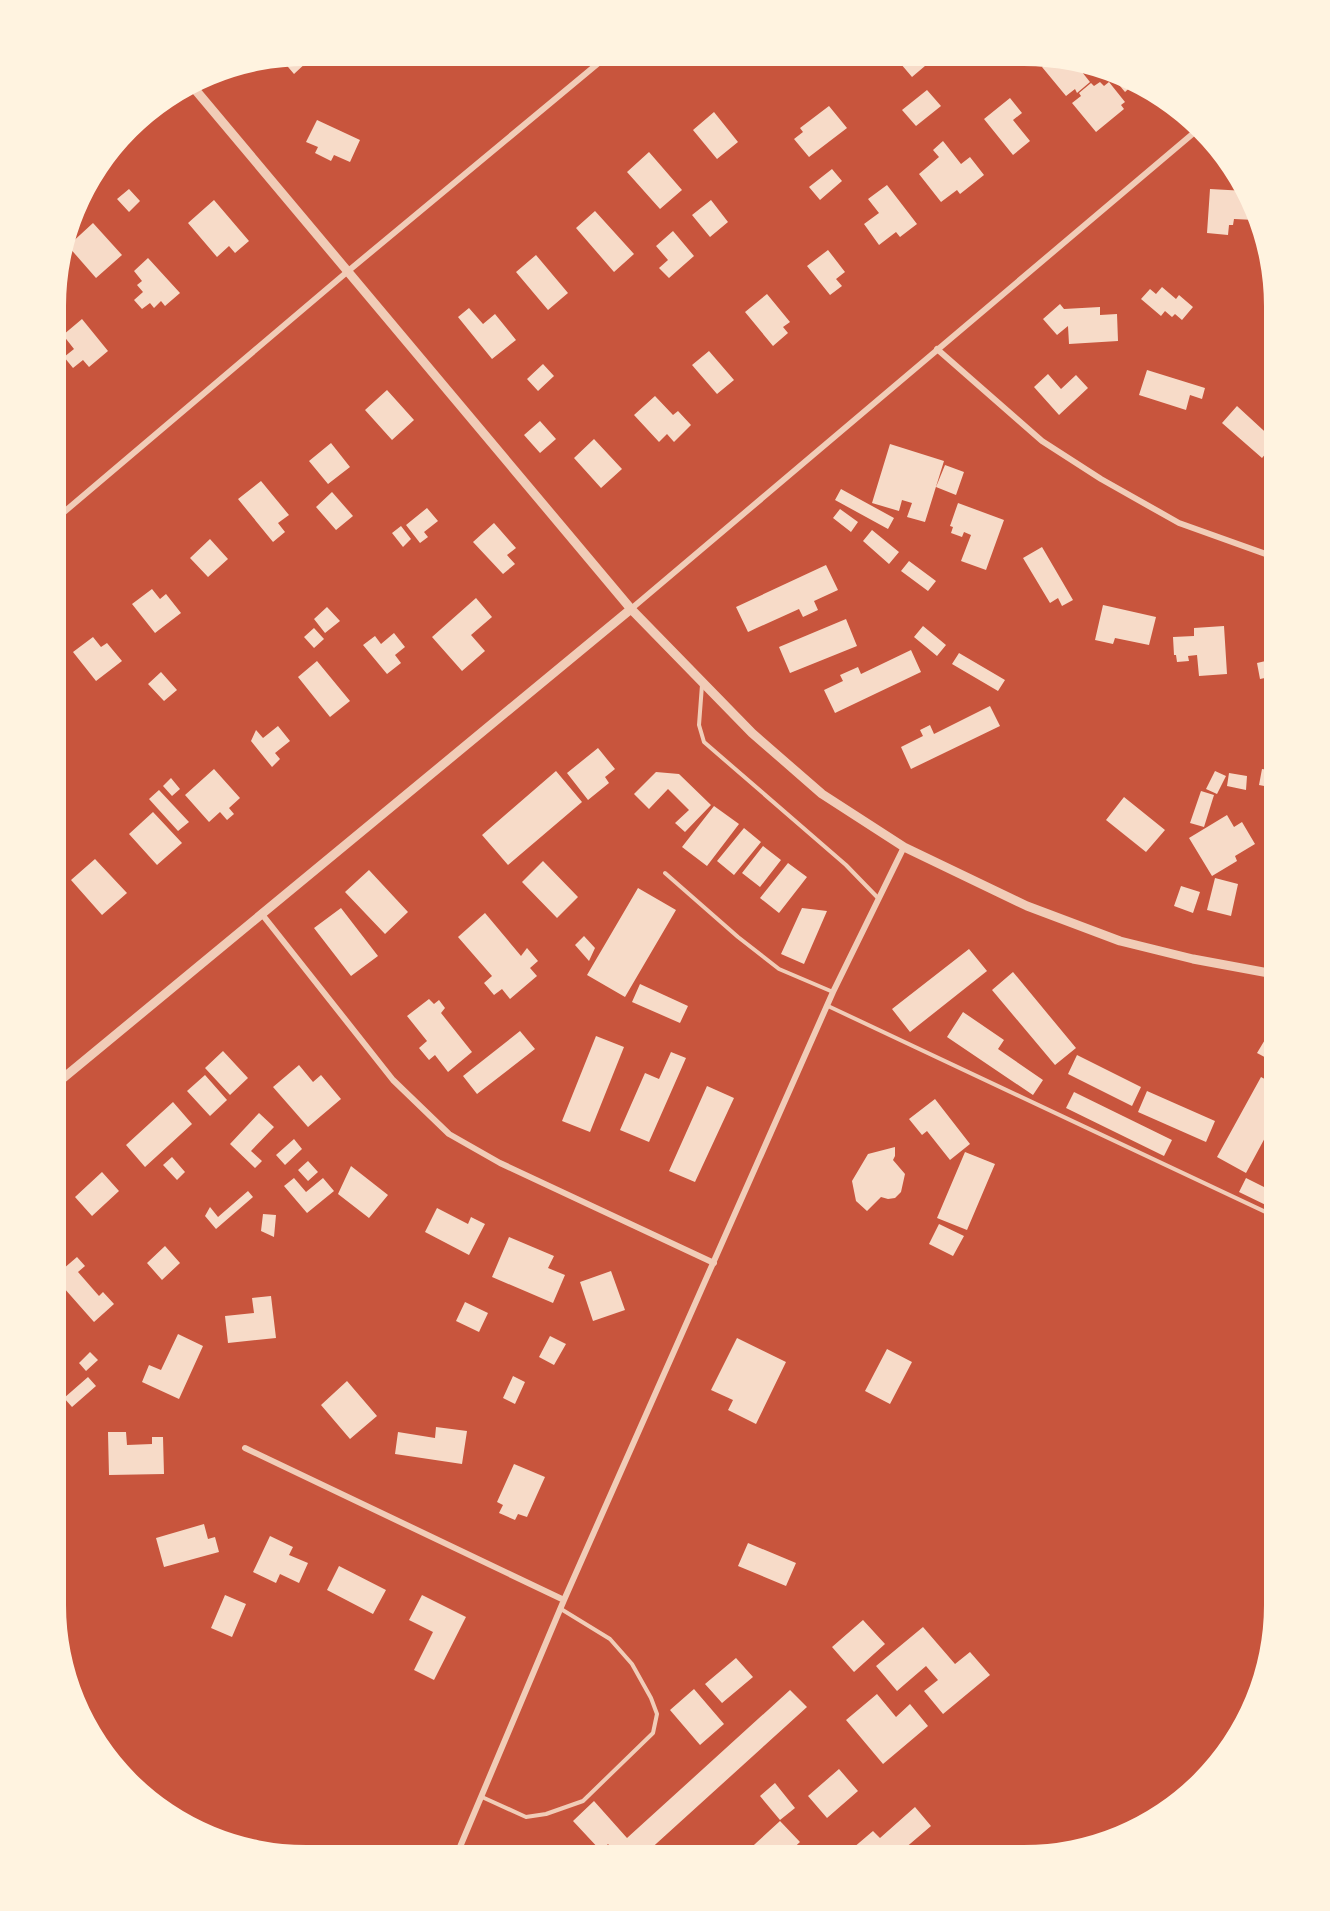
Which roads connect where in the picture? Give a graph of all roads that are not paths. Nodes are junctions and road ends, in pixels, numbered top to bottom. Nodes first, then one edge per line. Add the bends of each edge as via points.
1 (596, 66) edge
2 (197, 92) edge
3 (1192, 134) edge
4 (347, 272) junction
5 (937, 349) junction
6 (66, 510) edge
7 (1264, 553) edge
8 (631, 609) junction
9 (703, 684) junction
10 (904, 847) junction
11 (665, 873) dead end
12 (878, 899) junction
13 (261, 913) junction
14 (1264, 972) edge
15 (834, 992) junction
16 (828, 1006) junction
17 (66, 1076) edge
18 (1264, 1211) edge
19 (714, 1263) junction
20 (245, 1448) dead end
21 (564, 1600) junction
22 (561, 1609) junction
23 (482, 1797) junction
24 (461, 1845) edge

1 - 4 street
2 - 4 street
3 - 5 street
4 - 6 street
4 - 8 street
5 - 7 street via 1042,441 1101,479 1179,523
5 - 8 street
8 - 9 street
8 - 13 street
9 - 10 street via 822,794
9 - 12 lane via 699,725 704,742 846,865
10 - 12 street
10 - 14 street via 1027,906 1120,941
11 - 15 lane via 779,969
12 - 15 street
13 - 17 street
13 - 19 street via 393,1080 449,1134 500,1163
15 - 16 street
16 - 18 lane
16 - 19 street
19 - 21 street
20 - 21 street
21 - 22 street
22 - 23 street
22 - 23 lane via 610,1639 632,1664 657,1714 653,1733 583,1801 526,1817
23 - 24 street

